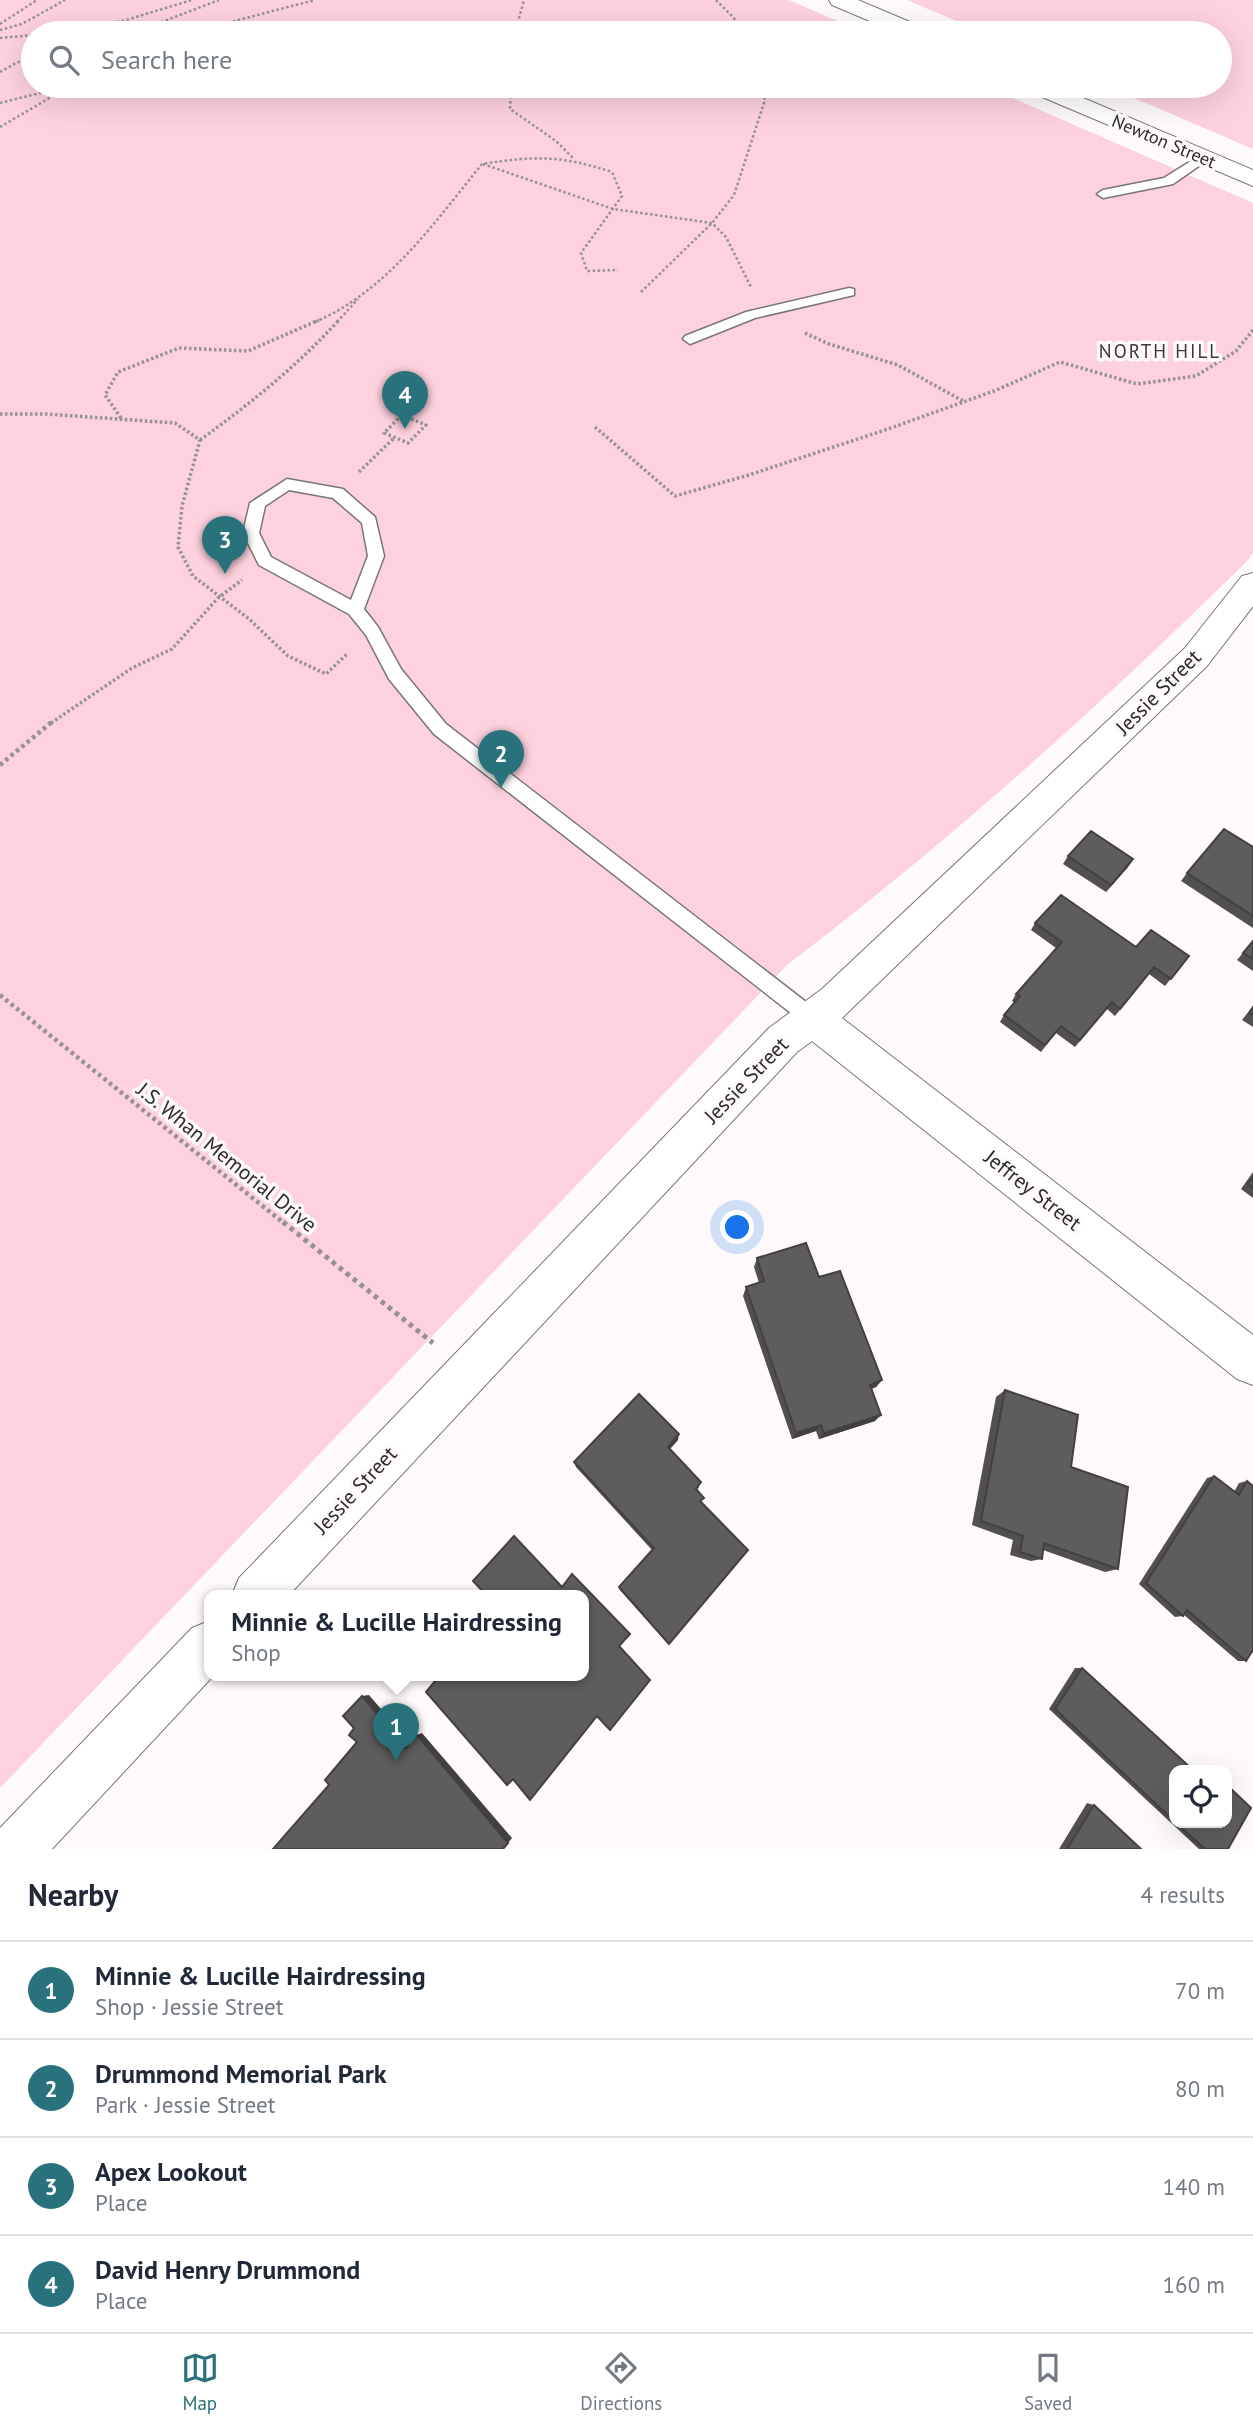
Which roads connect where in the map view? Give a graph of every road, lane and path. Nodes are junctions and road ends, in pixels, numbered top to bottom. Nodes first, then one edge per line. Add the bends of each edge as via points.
1 (37, 0) edge
2 (65, 0) edge
3 (192, 0) edge
4 (219, 0) edge
5 (315, 0) edge
6 (524, 0) edge
7 (716, 0) edge
8 (840, 0) edge
9 (27, 21) edge
10 (122, 21) edge
11 (165, 21) edge
12 (234, 21) edge
13 (518, 21) edge
14 (735, 21) edge
15 (888, 21) edge
16 (0, 24) edge
17 (21, 24) edge
18 (0, 30) edge
19 (21, 36) edge
20 (0, 38) edge
21 (21, 61) edge
22 (0, 72) edge
23 (21, 98) edge
24 (49, 98) edge
25 (510, 98) edge
26 (764, 98) edge
27 (1064, 98) edge
28 (0, 103) edge
29 (0, 127) edge
30 (1202, 158) junction
31 (575, 160) junction
32 (482, 164) junction
33 (1253, 179) edge
34 (1103, 194) dead end
35 (613, 209) junction
36 (712, 223) junction
37 (618, 270) dead end
38 (641, 292) dead end
39 (849, 292) dead end
40 (363, 293) junction
41 (762, 313) junction
42 (1253, 330) edge
43 (690, 339) dead end
44 (964, 402) junction
45 (0, 414) edge
46 (121, 418) junction
47 (595, 427) dead end
48 (394, 438) junction
49 (200, 440) junction
50 (361, 470) dead end
51 (240, 582) dead end
52 (1253, 584) edge
53 (218, 598) junction
54 (355, 610) junction
55 (354, 648) dead end
56 (0, 765) edge
57 (0, 995) edge
58 (812, 1018) junction
59 (435, 1345) dead end
60 (1253, 1363) edge
61 (261, 1590) edge
62 (204, 1650) edge
63 (16, 1849) edge

1 - 16 path
2 - 9 path
3 - 10 path
4 - 11 path
5 - 12 path
6 - 13 path
7 - 14 path
8 - 15 street
17 - 18 path
19 - 20 path
21 - 22 path
23 - 28 path
24 - 29 path
25 - 31 path via 510,109
26 - 36 path via 734,195
27 - 30 street, Newton Street
30 - 33 street, Newton Street
30 - 34 lane via 1171,182
31 - 32 path via 529,157
31 - 35 path via 612,172 622,196
32 - 35 path
32 - 40 path via 406,257
35 - 36 path
35 - 37 path via 581,253 587,271
36 - 38 path
36 - 41 path via 726,237
39 - 41 lane
40 - 46 path via 322,319 248,351 179,348 118,372 105,395
40 - 49 path via 304,358
41 - 43 lane
41 - 44 path via 828,344 898,365
42 - 44 path via 1236,351 1196,376 1137,384 1060,362
44 - 47 path via 675,496
45 - 46 path
46 - 49 path via 175,424
48 - 48 path via 408,443 426,425 402,415 384,433
48 - 50 path
49 - 53 path via 178,547 193,576
51 - 53 path
52 - 58 street, Jessie Street via 1196,657
53 - 55 path via 249,619 288,656 326,674
53 - 56 path via 172,649 132,668 69,710
54 - 54 lane via 265,561 251,533 258,503 287,484 338,494 369,521 376,556
54 - 58 lane via 395,674 440,729
57 - 59 path, J.S. Whan Memorial Drive
58 - 60 street, Jeffrey Street
58 - 61 street, Jessie Street via 783,1040
62 - 63 street

